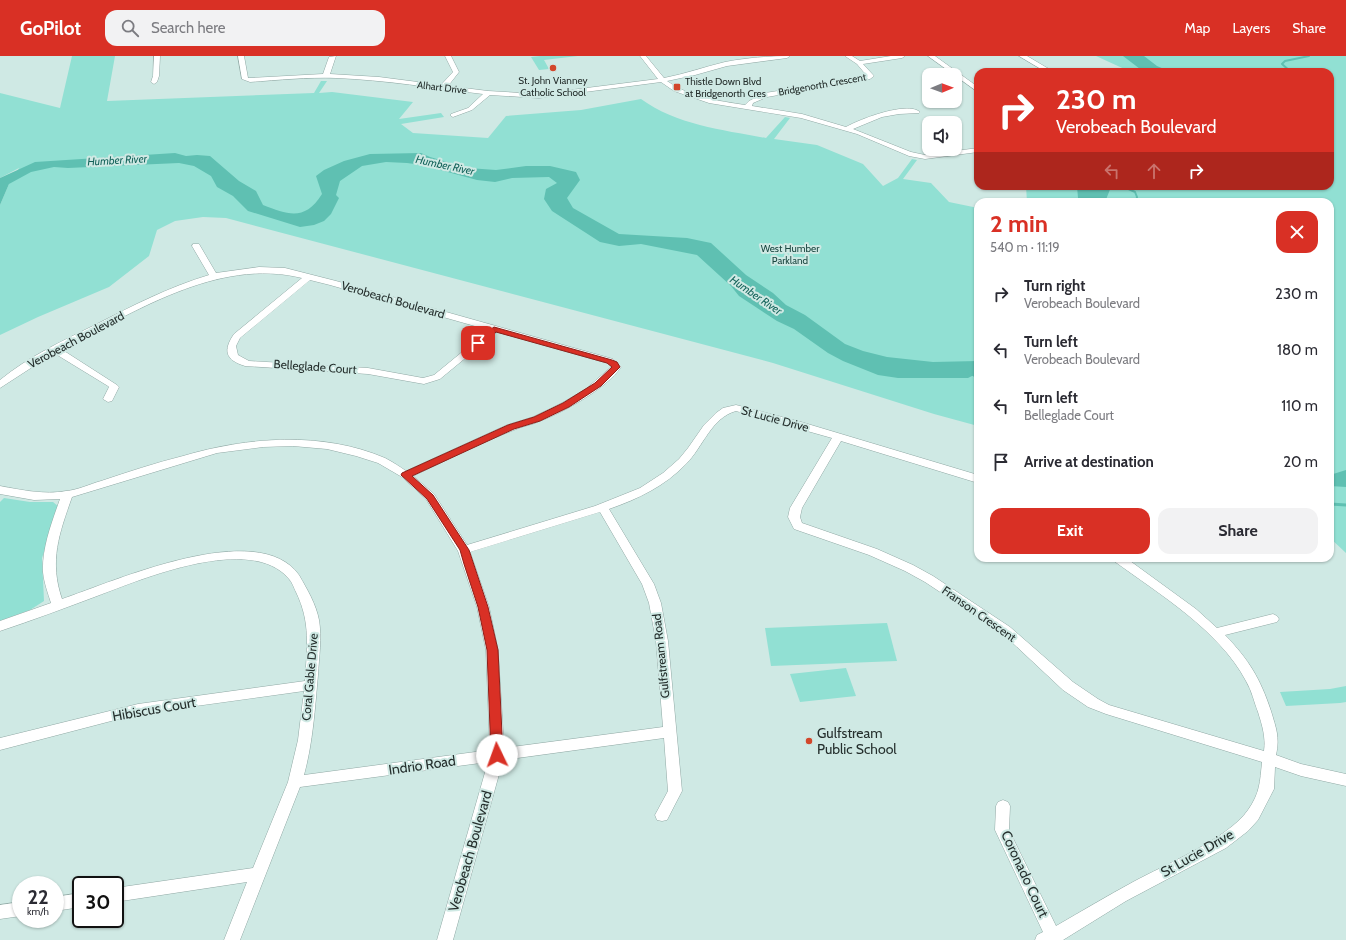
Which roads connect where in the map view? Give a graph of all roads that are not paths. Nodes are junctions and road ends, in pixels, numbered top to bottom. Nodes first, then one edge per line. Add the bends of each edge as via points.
1 (157, 56) edge
2 (241, 56) edge
3 (334, 56) edge
4 (448, 56) edge
5 (643, 56) edge
6 (787, 56) edge
7 (848, 56) edge
8 (902, 56) edge
9 (931, 56) edge
10 (1022, 56) edge
11 (859, 63) junction
12 (1044, 68) edge
13 (326, 75) junction
14 (663, 80) junction
15 (154, 82) dead end
16 (444, 86) junction
17 (974, 87) edge
18 (488, 93) junction
19 (747, 108) junction
20 (917, 112) dead end
21 (453, 115) dead end
22 (847, 129) junction
23 (974, 152) edge
24 (196, 246) dead end
25 (214, 276) junction
26 (308, 277) junction
27 (494, 330) junction
28 (54, 349) junction
29 (0, 385) edge
30 (108, 399) dead end
31 (838, 437) junction
32 (406, 475) junction
33 (974, 478) edge
34 (0, 490) edge
35 (67, 495) junction
36 (603, 508) junction
37 (464, 550) junction
38 (1123, 562) edge
39 (58, 604) junction
40 (1273, 619) dead end
41 (0, 626) edge
42 (1215, 633) junction
43 (311, 685) junction
44 (668, 732) junction
45 (0, 744) edge
46 (497, 755) junction
47 (1269, 758) junction
48 (1346, 780) edge
49 (295, 782) junction
50 (1003, 806) dead end
51 (662, 815) dead end
52 (257, 874) junction
53 (124, 894) edge
54 (12, 910) edge
55 (0, 912) edge
56 (1051, 939) edge
57 (232, 940) edge
58 (444, 940) edge

1 - 15 street
2 - 13 street, Alhart Drive via 245,79
3 - 13 street
4 - 16 street via 456,72
5 - 14 street
6 - 14 street via 726,64
7 - 11 street, Bridgenorth Crescent
8 - 11 street
9 - 17 street
10 - 12 street
11 - 19 street, Bridgenorth Crescent via 871,76 765,95 751,102
13 - 16 street, Alhart Drive
14 - 18 street, Alhart Drive via 539,96
14 - 19 street via 676,90 697,98
16 - 18 street, Alhart Drive
18 - 21 street via 470,110
19 - 22 street via 802,116
20 - 22 street via 880,114 864,119
22 - 23 street via 909,154 932,157
24 - 25 street
25 - 26 street, Verobeach Boulevard via 249,270 270,270
25 - 28 street, Verobeach Boulevard via 166,293
26 - 27 street, Verobeach Boulevard
26 - 27 street, Belleglade Court via 237,336 231,348 235,359 248,364 368,371 424,381 437,377
27 - 32 street, Verobeach Boulevard via 610,361 616,367 598,384 566,405 537,419 506,429
28 - 29 street, Verobeach Boulevard
28 - 30 street via 111,384 114,387
31 - 33 street, St Lucie Drive
31 - 36 street, St Lucie Drive via 736,408 728,409 722,411 713,421 693,451 678,467 652,485
31 - 47 street, Franson Crescent via 793,514 798,526 873,552 928,579 1006,630 1068,686 1092,703
32 - 35 street, Verobeach Boulevard via 382,461 358,453 310,444 270,444 217,450
32 - 37 street, Verobeach Boulevard via 430,497
34 - 35 street, Verobeach Boulevard via 34,496
35 - 39 street via 49,549 51,584
36 - 37 street, St Lucie Drive
36 - 44 street, Gulfstream Road via 648,584 655,603 662,641
37 - 46 street, Verobeach Boulevard via 483,607 492,650
38 - 42 street, St Lucie Drive via 1192,612
39 - 41 street, Coral Gable Drive
39 - 43 street, Coral Gable Drive via 161,568 214,556 247,554 272,561 292,574 308,605 314,636
40 - 42 street
42 - 47 street, St Lucie Drive via 1238,657 1257,689 1271,733
43 - 45 street, Hibiscus Court via 138,709
43 - 49 street, Coral Gable Drive via 300,765
44 - 46 street, Indrio Road
44 - 51 street, Gulfstream Road via 675,791
46 - 49 street, Indrio Road
46 - 58 street, Verobeach Boulevard
47 - 48 street via 1301,770
47 - 56 street, St Lucie Drive via 1267,789 1253,815 1243,826 1221,843 1121,896
49 - 52 street, Coral Gable Drive
50 - 56 street, Coronado Court via 1002,830
52 - 53 street
52 - 57 street, Coral Gable Drive
54 - 55 street

